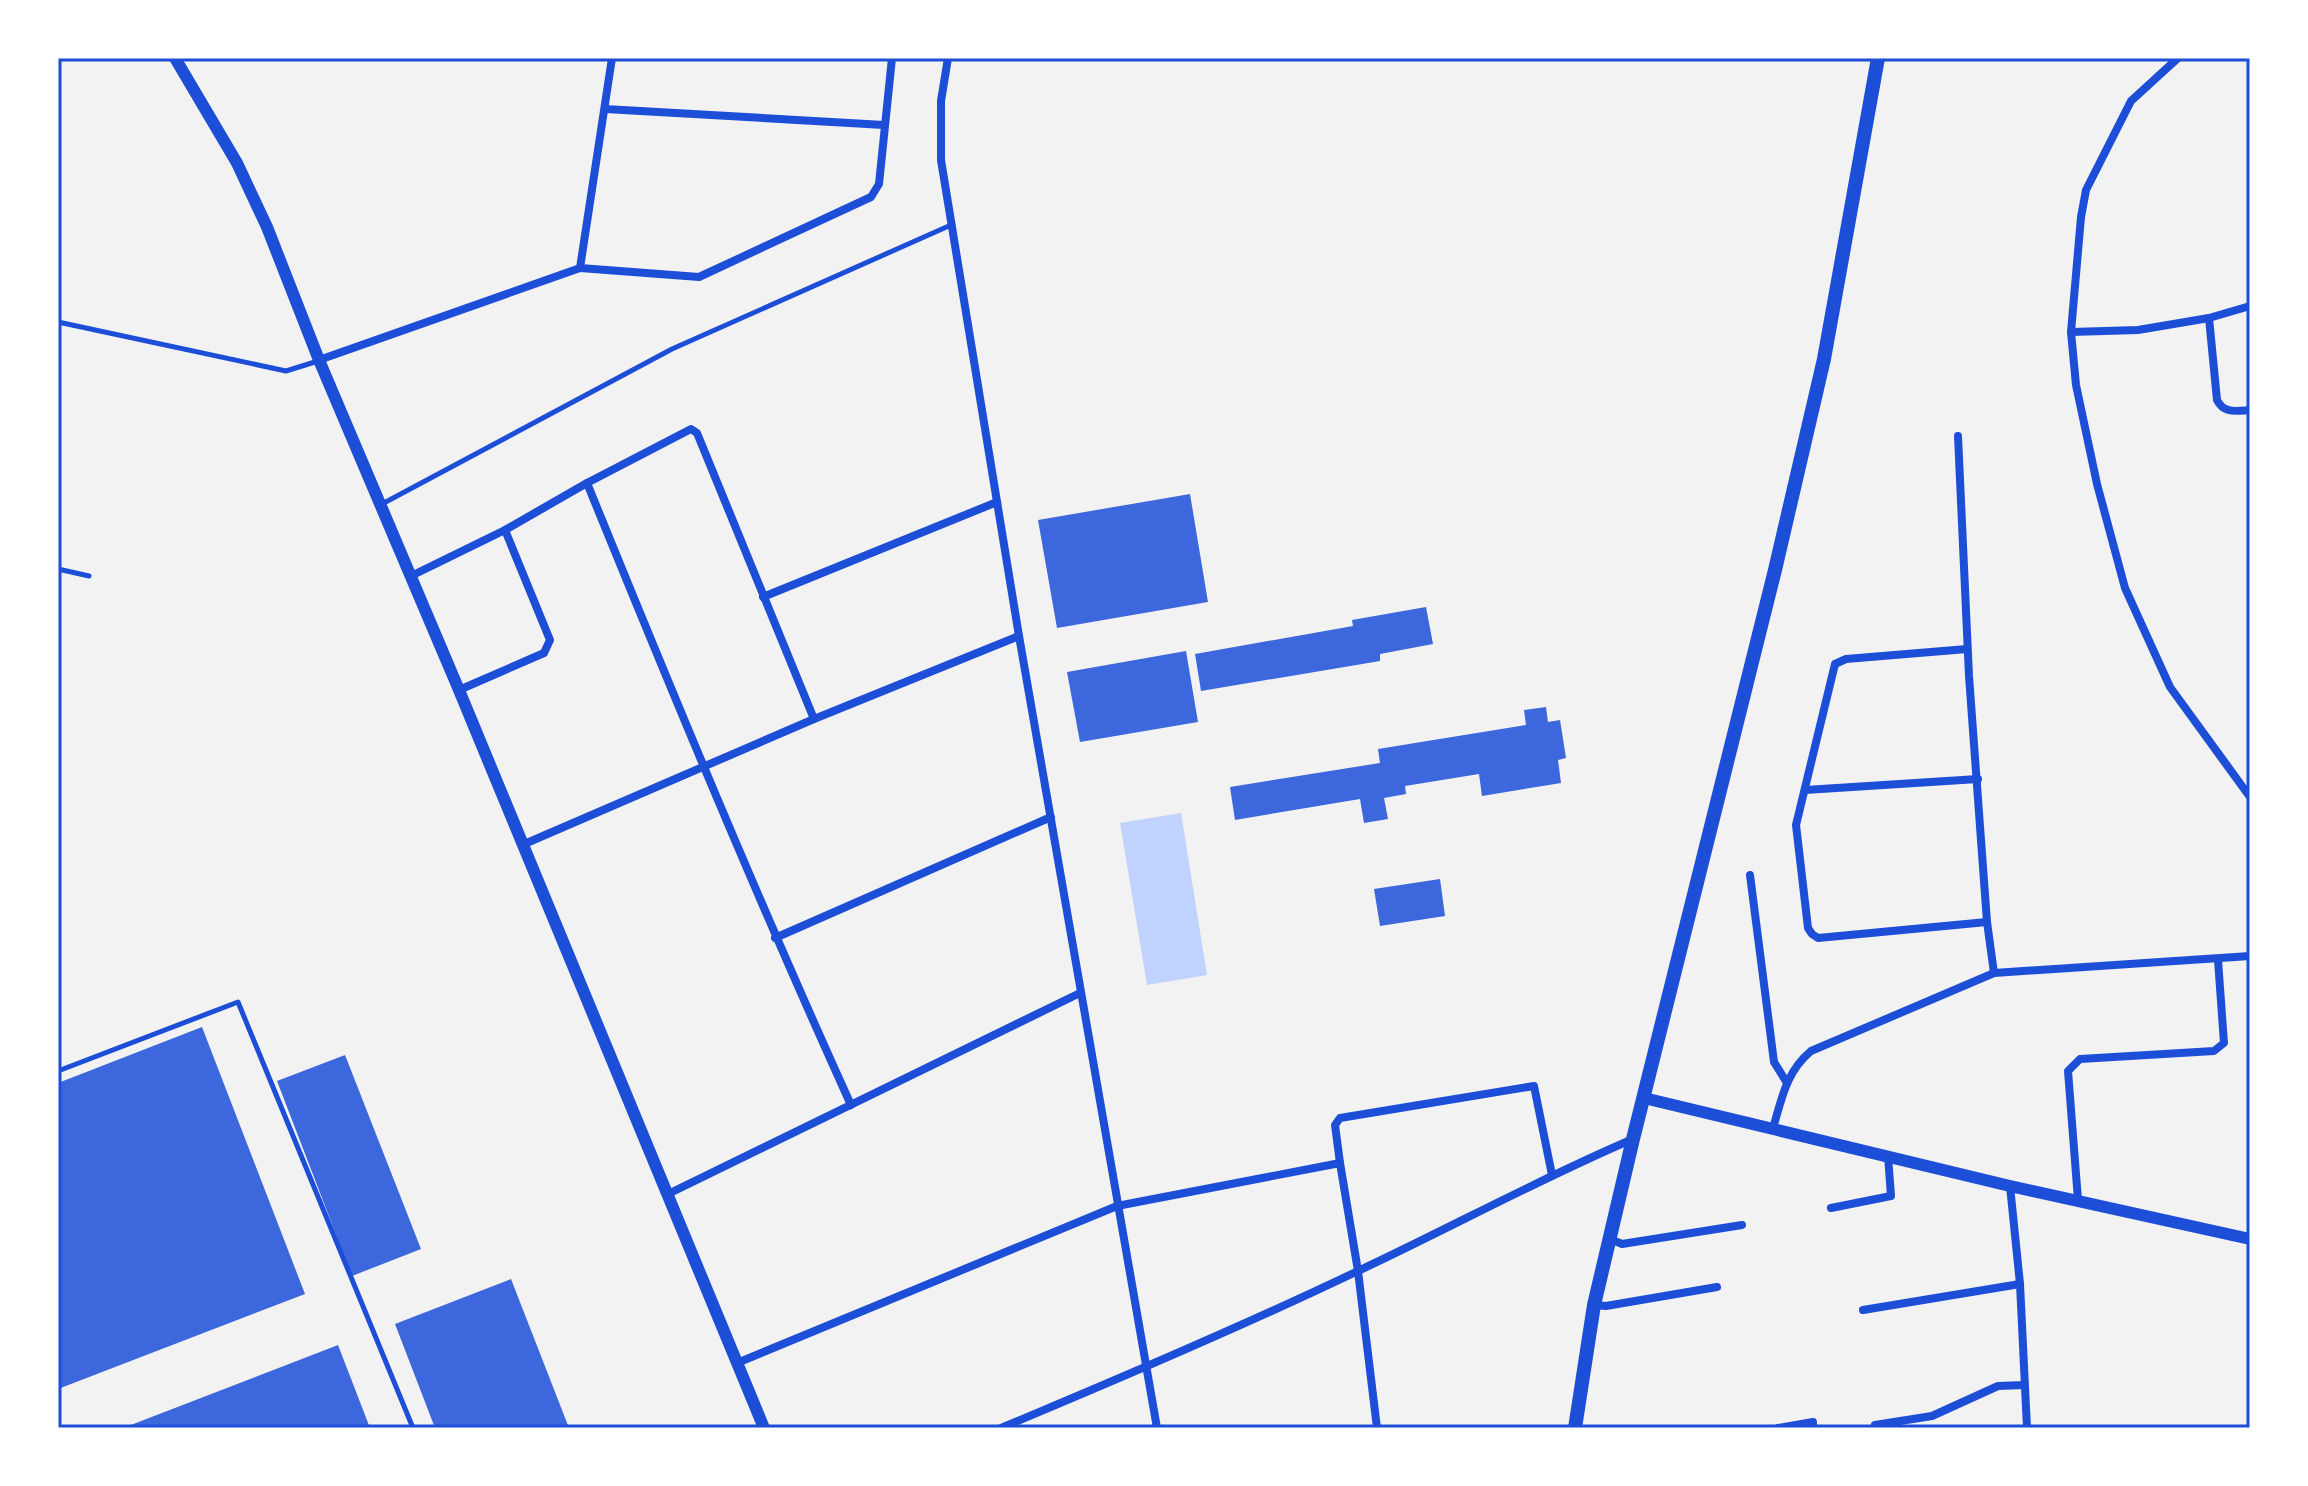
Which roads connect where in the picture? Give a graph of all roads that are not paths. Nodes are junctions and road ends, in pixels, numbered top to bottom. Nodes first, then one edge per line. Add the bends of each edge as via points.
1 (175, 58) edge
2 (612, 58) edge
3 (892, 58) edge
4 (948, 58) edge
5 (1878, 58) edge
6 (2178, 58) edge
7 (605, 109) junction
8 (884, 125) junction
9 (951, 224) junction
10 (580, 268) junction
11 (2250, 306) edge
12 (2209, 318) junction
13 (58, 322) edge
14 (2071, 332) junction
15 (319, 360) junction
16 (2250, 410) edge
17 (1958, 436) dead end
18 (587, 483) junction
19 (997, 502) junction
20 (381, 504) junction
21 (505, 530) junction
22 (58, 569) edge
23 (89, 576) dead end
24 (411, 576) junction
25 (763, 597) junction
26 (1019, 636) junction
27 (1967, 649) junction
28 (459, 690) junction
29 (814, 719) junction
30 (702, 767) junction
31 (1978, 779) junction
32 (1805, 790) junction
33 (2250, 797) edge
34 (1051, 817) junction
35 (522, 845) junction
36 (1750, 875) dead end
37 (1987, 922) junction
38 (775, 938) junction
39 (2250, 956) edge
40 (2218, 960) junction
41 (1994, 973) junction
42 (1080, 993) junction
43 (58, 1071) edge
44 (1787, 1083) junction
45 (1644, 1098) junction
46 (851, 1105) junction
47 (1773, 1128) junction
48 (1633, 1139) junction
49 (1888, 1156) junction
50 (1340, 1163) junction
51 (1552, 1175) junction
52 (2010, 1186) junction
53 (668, 1194) junction
54 (2078, 1200) junction
55 (1117, 1206) junction
56 (1831, 1208) dead end
57 (1742, 1225) dead end
58 (1610, 1239) junction
59 (2250, 1239) edge
60 (1358, 1271) junction
61 (2020, 1284) junction
62 (1717, 1287) dead end
63 (1594, 1305) junction
64 (1863, 1310) dead end
65 (737, 1363) junction
66 (1146, 1368) junction
67 (2024, 1385) junction
68 (1875, 1425) dead end
69 (413, 1428) edge
70 (764, 1428) edge
71 (1001, 1428) edge
72 (1157, 1428) edge
73 (1377, 1428) edge
74 (1575, 1428) edge
75 (1778, 1428) edge
76 (1813, 1428) edge
77 (2027, 1428) edge

1 - 15 street via 254,197
2 - 7 street
3 - 8 street
4 - 9 street via 941,101 941,160
5 - 45 main road via 1824,359
6 - 14 street via 2131,101 2086,190
7 - 8 street
7 - 10 street
8 - 10 street via 879,184 871,197 699,277
9 - 19 street
9 - 20 lane via 672,349
10 - 15 street
11 - 12 street
12 - 14 street via 2138,330
12 - 16 street via 2220,407
13 - 15 lane via 286,371
14 - 33 street via 2076,385 2125,588 2170,687
15 - 20 street
17 - 27 street
18 - 21 street
18 - 25 street via 691,429
18 - 30 street
19 - 25 street
19 - 26 street
20 - 24 street
21 - 24 street
21 - 28 street via 550,640 544,653
22 - 23 lane
24 - 28 street
25 - 29 street
26 - 29 street
26 - 34 street
27 - 31 street
27 - 32 street via 1835,664
28 - 35 street
29 - 30 street
30 - 35 street
30 - 38 street
31 - 32 street
31 - 37 street
32 - 37 street via 1796,825 1812,934 1818,938
34 - 38 street
34 - 42 street
35 - 53 street
36 - 44 street via 1774,1062
37 - 41 street
38 - 46 street
39 - 40 street
40 - 41 street
40 - 54 street via 2221,1048 2080,1059 2068,1071
41 - 44 street via 1811,1051
42 - 46 street
42 - 55 street
43 - 69 lane via 238,1002
44 - 47 street
45 - 47 street
45 - 48 main road
46 - 53 street
47 - 49 street
48 - 51 street
48 - 58 main road
49 - 52 street
49 - 56 street via 1891,1196
50 - 51 street via 1335,1125 1340,1118 1534,1086
50 - 55 street
50 - 60 street
51 - 60 street
52 - 54 street
52 - 61 street
53 - 65 street
54 - 59 street
55 - 65 street
55 - 66 street
57 - 58 street via 1622,1244
58 - 63 main road
60 - 66 street
60 - 73 street
61 - 64 street
61 - 67 street
62 - 63 street
63 - 74 main road
65 - 70 street
66 - 71 street
66 - 72 street
67 - 68 street via 1998,1386 1932,1416
67 - 77 street
75 - 76 street via 1813,1422

